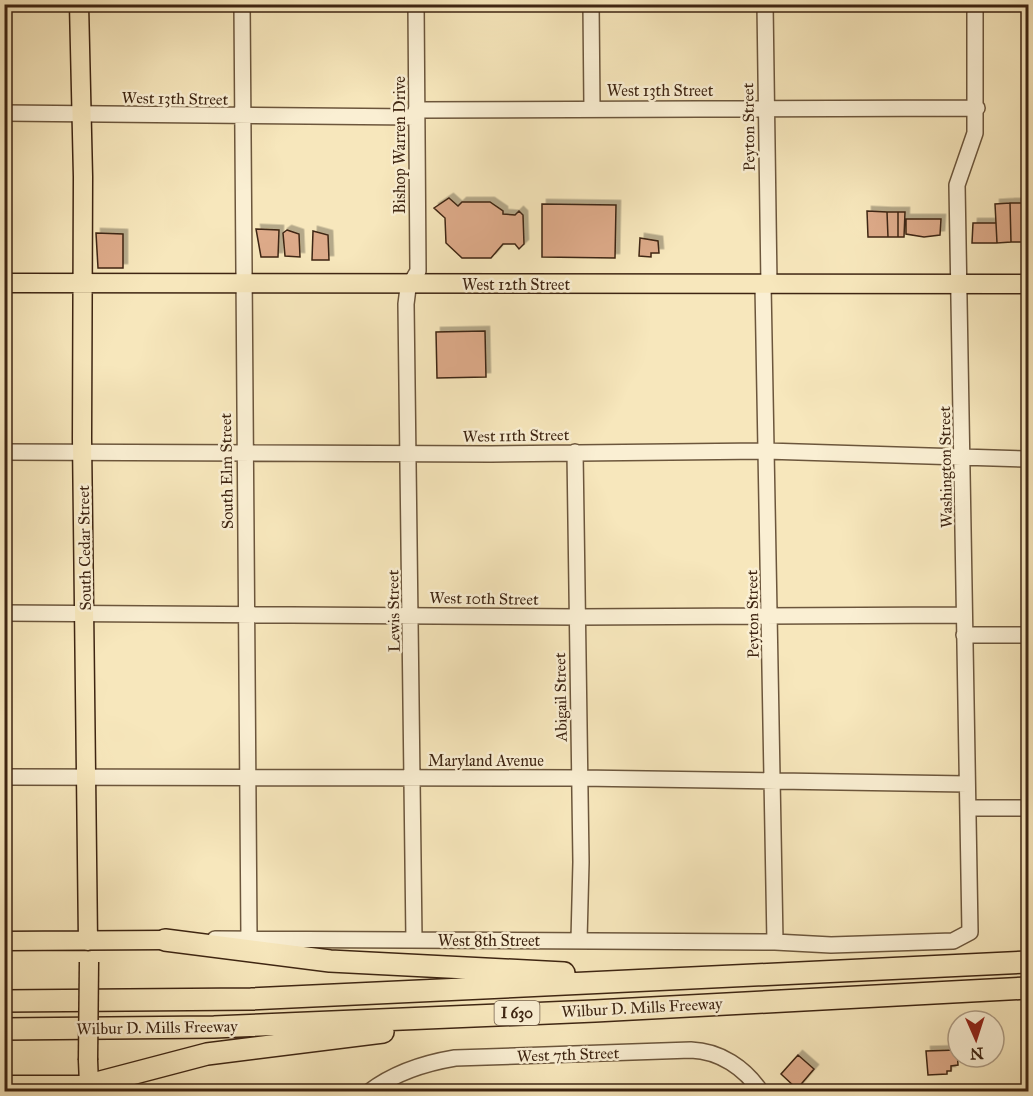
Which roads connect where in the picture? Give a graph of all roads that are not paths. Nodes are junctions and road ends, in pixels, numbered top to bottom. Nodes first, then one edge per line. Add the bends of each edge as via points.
1 (79, 4) edge
2 (242, 4) edge
3 (416, 4) edge
4 (591, 4) edge
5 (765, 4) edge
6 (975, 4) edge
7 (592, 108) junction
8 (976, 108) junction
9 (765, 109) junction
10 (4, 113) edge
11 (416, 113) junction
12 (81, 115) junction
13 (244, 116) junction
14 (4, 283) edge
15 (82, 284) junction
16 (246, 284) junction
17 (412, 284) junction
18 (1029, 284) edge
19 (766, 285) junction
20 (960, 285) junction
21 (766, 451) junction
22 (4, 452) edge
23 (575, 452) junction
24 (82, 453) junction
25 (244, 453) junction
26 (408, 454) junction
27 (964, 456) junction
28 (1029, 459) edge
29 (4, 613) edge
30 (84, 613) junction
31 (247, 614) junction
32 (770, 615) junction
33 (964, 615) junction
34 (412, 616) junction
35 (577, 617) junction
36 (964, 635) junction
37 (1029, 635) edge
38 (88, 776) junction
39 (4, 777) edge
40 (249, 777) junction
41 (412, 778) junction
42 (580, 778) junction
43 (772, 782) junction
44 (967, 784) junction
45 (969, 808) junction
46 (1029, 808) edge
47 (970, 932) joint
48 (249, 938) junction
49 (165, 940) junction
50 (414, 940) junction
51 (579, 940) junction
52 (4, 941) edge
53 (88, 941) junction
54 (775, 942) junction
55 (89, 962) joint
56 (1029, 962) edge
57 (690, 979) junction
58 (1029, 988) edge
59 (4, 1001) edge
60 (595, 1011) junction
61 (4, 1029) edge
62 (148, 1070) junction
63 (4, 1084) edge
64 (37, 1088) edge
65 (89, 1088) edge
66 (111, 1092) edge
67 (369, 1092) edge
68 (761, 1092) edge

1 - 12 main road, South Cedar Street
2 - 13 street, South Elm Street
3 - 11 street, Bishop Warren Drive
4 - 7 street
5 - 9 street, Peyton Street
6 - 8 street, Washington Street
7 - 9 street, West 13th Street
7 - 11 street, West 13th Street
8 - 9 street, West 13th Street
8 - 20 street, Washington Street via 975,133 957,185
9 - 19 street, Peyton Street
10 - 12 street, West 13th Street
11 - 13 street, West 13th Street
11 - 17 street, Bishop Warren Drive via 418,271
12 - 13 street, West 13th Street
12 - 15 main road, South Cedar Street
13 - 16 street, South Elm Street
14 - 15 main road, West 12th Street
15 - 16 main road, West 12th Street
15 - 24 main road, South Cedar Street
16 - 17 main road, West 12th Street
16 - 25 street, South Elm Street via 242,300
17 - 19 main road, West 12th Street
17 - 26 street, Lewis Street via 406,304
18 - 20 main road, West 12th Street
19 - 20 main road, West 12th Street
19 - 21 street, Peyton Street
20 - 27 street, Washington Street
21 - 23 street, West 11th Street
21 - 27 street, West 11th Street
21 - 32 street, Peyton Street
22 - 24 street, West 11th Street
23 - 26 street, West 11th Street
23 - 35 street, Abigail Street
24 - 25 street, West 11th Street
24 - 30 main road, South Cedar Street
25 - 26 street, West 11th Street
25 - 31 street, South Elm Street
26 - 34 street, Lewis Street
27 - 28 street, West 11th Street
27 - 33 street, Washington Street
29 - 30 street, West 10th Street
30 - 31 street, West 10th Street
30 - 38 main road, South Cedar Street
31 - 34 street, West 10th Street
31 - 40 street, South Elm Street
32 - 33 street, West 10th Street
32 - 35 street, West 10th Street
32 - 43 street, Peyton Street
33 - 36 street, Washington Street
34 - 35 street, West 10th Street
34 - 41 street, Lewis Street
35 - 42 street, Abigail Street
36 - 37 street
36 - 44 street, Washington Street
38 - 39 street, Maryland Avenue
38 - 40 street, Maryland Avenue
38 - 53 main road, South Cedar Street
40 - 41 street, Maryland Avenue
40 - 48 street, South Elm Street
41 - 42 street, Maryland Avenue
41 - 50 street, Lewis Street
42 - 43 street, Maryland Avenue
42 - 51 street, Abigail Street
43 - 44 street, Maryland Avenue
43 - 54 street, Peyton Street
44 - 45 street, Washington Street
45 - 46 street
45 - 47 street, Washington Street
47 - 54 street, West 8th Street via 953,941 841,945
48 - 49 street, West 8th Street
48 - 50 street, West 8th Street
49 - 53 main road, West 8th Street
49 - 57 highway via 370,964
50 - 51 street, West 8th Street
51 - 54 street, West 8th Street
52 - 53 main road, West 8th Street
53 - 55 street, South Cedar Street
55 - 65 main road, South Cedar Street, bridge
56 - 57 highway, Wilbur D. Mills Freeway / I 630
57 - 59 highway, Wilbur D. Mills Freeway / I 630 via 252,999
58 - 60 highway, Wilbur D. Mills Freeway / I 630
60 - 61 highway, Wilbur D. Mills Freeway / I 630 via 213,1027
60 - 62 highway via 271,1044 189,1058
62 - 65 highway
62 - 66 highway
63 - 64 main road
64 - 65 main road
67 - 68 street, West 7th Street via 422,1065 455,1058 691,1050 705,1051 732,1063

